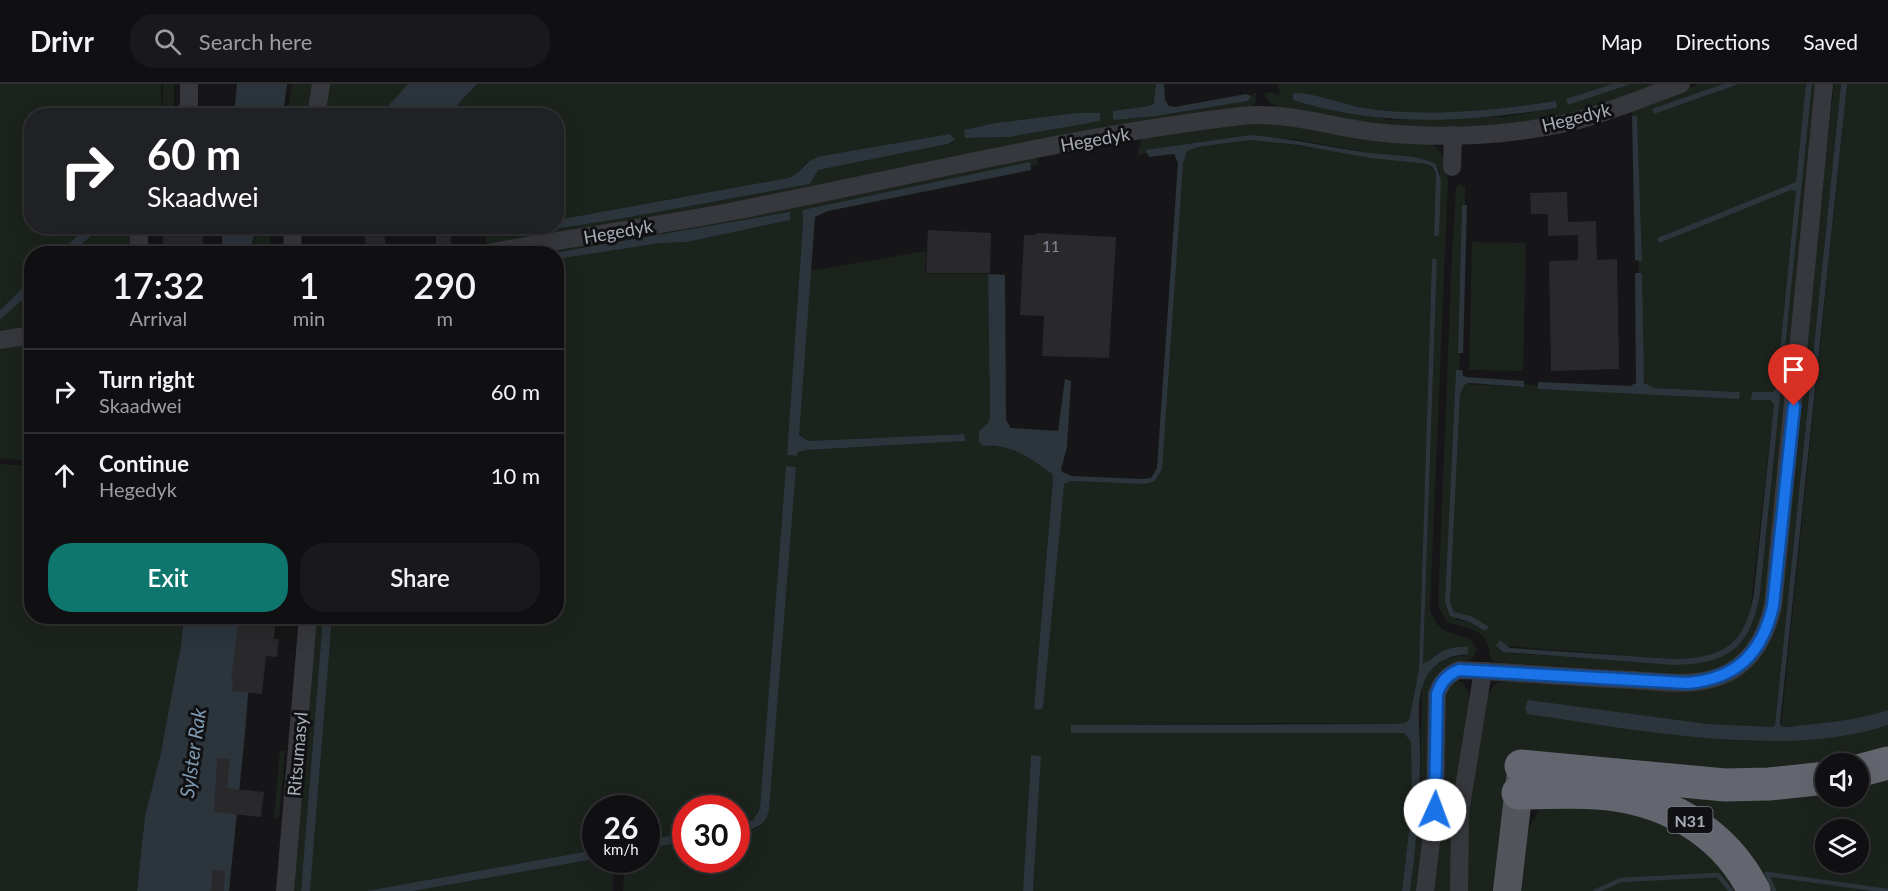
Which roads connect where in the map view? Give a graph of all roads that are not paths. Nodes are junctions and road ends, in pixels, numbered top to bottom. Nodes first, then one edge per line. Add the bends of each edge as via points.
1 (189, 84) edge
2 (321, 84) edge
3 (1681, 84) edge
4 (1824, 84) edge
5 (188, 108) edge
6 (317, 108) edge
7 (1453, 135) junction
8 (1452, 167) dead end
9 (528, 246) edge
10 (24, 336) edge
11 (0, 340) edge
12 (307, 624) edge
13 (1483, 671) junction
14 (1888, 763) edge
15 (1869, 768) edge
16 (1520, 779) junction
17 (1815, 779) edge
18 (285, 891) edge
19 (1425, 891) edge
20 (1459, 891) edge
21 (1507, 891) edge
22 (1754, 891) edge

1 - 5 street
2 - 6 street
3 - 7 street, Hegedyk via 1571,122
4 - 13 street via 1773,606 1761,644 1737,668 1705,682
7 - 8 street
7 - 9 street, Hegedyk via 1375,132 1284,117 1238,116 1070,143 732,211
10 - 11 street
12 - 18 street, Ritsumasyl
13 - 19 street via 1451,673 1437,694 1435,810
13 - 20 street via 1460,813
14 - 15 highway
16 - 17 highway, N31 via 1725,785
16 - 21 main road
16 - 22 highway, N31 via 1628,798 1684,816 1730,852

